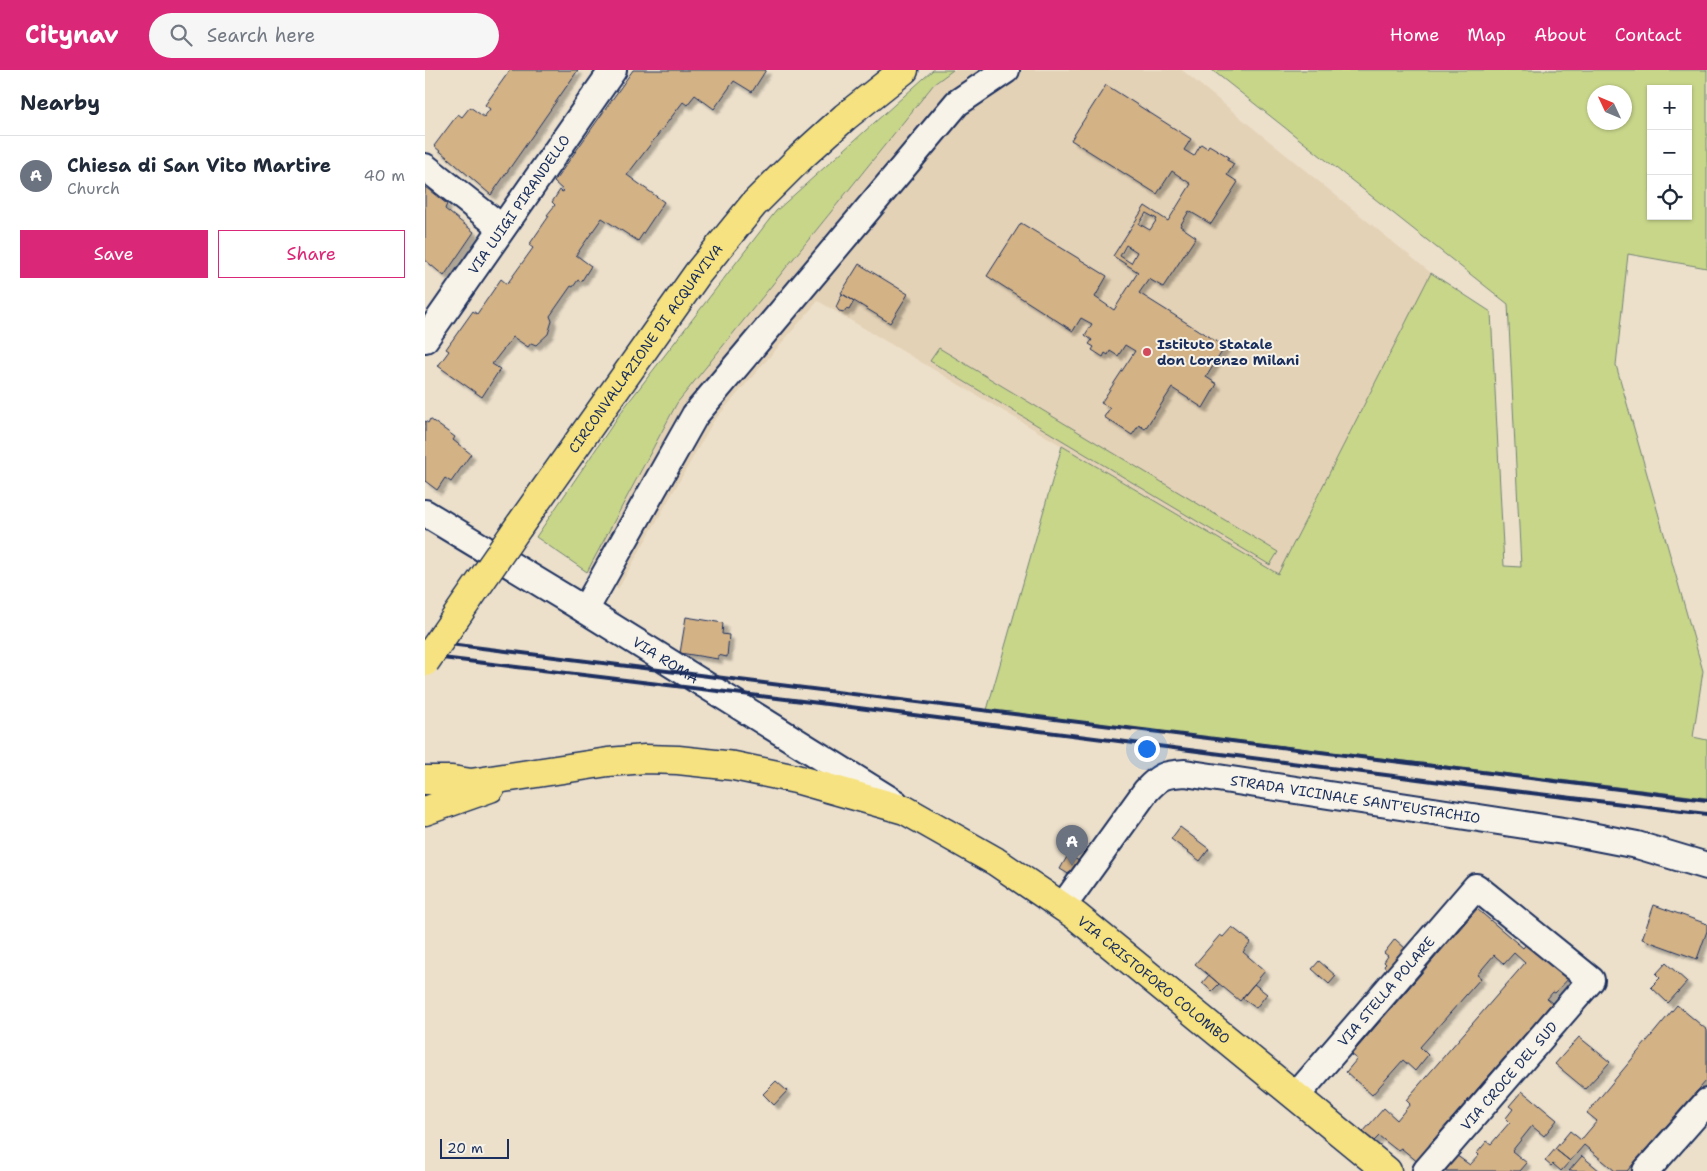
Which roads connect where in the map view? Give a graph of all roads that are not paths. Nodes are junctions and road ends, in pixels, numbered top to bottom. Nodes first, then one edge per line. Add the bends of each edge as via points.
1 (613, 70) edge
2 (904, 70) edge
3 (1006, 70) edge
4 (425, 167) edge
5 (502, 228) junction
6 (425, 339) edge
7 (425, 514) edge
8 (585, 610) junction
9 (425, 662) edge
10 (425, 760) edge
11 (567, 768) junction
12 (425, 780) edge
13 (452, 780) junction
14 (905, 810) junction
15 (425, 811) edge
16 (1707, 866) edge
17 (1063, 906) junction
18 (1591, 980) joint
19 (1296, 1096) junction
20 (1707, 1102) edge
21 (1387, 1171) edge
22 (1426, 1171) edge
23 (1647, 1171) edge

1 - 5 street, VIA LUIGI PIRANDELLO
2 - 9 main road, CIRCONVALLAZIONE DI ACQUAVIVA, bridge via 802,156 754,204 698,272
3 - 8 street via 957,103 695,415
4 - 5 street
5 - 6 street, VIA LUIGI PIRANDELLO
7 - 8 street, VIA ROMA
8 - 14 street, VIA ROMA
10 - 13 main road
11 - 13 main road via 471,783
11 - 14 main road, VIA CRISTOFORO COLOMBO via 645,759 734,766 797,779
11 - 15 main road via 495,786
12 - 13 main road
14 - 17 main road, VIA CRISTOFORO COLOMBO via 995,861
16 - 17 street, STRADA VICINALE SANT'EUSTACHIO via 1637,845 1570,832 1185,773 1167,774 1158,778 1146,791
17 - 19 main road, VIA CRISTOFORO COLOMBO
18 - 19 street, VIA STELLA POLARE via 1476,887
18 - 22 street, VIA CROCE DEL SUD
19 - 21 main road, VIA CRISTOFORO COLOMBO
20 - 23 street

